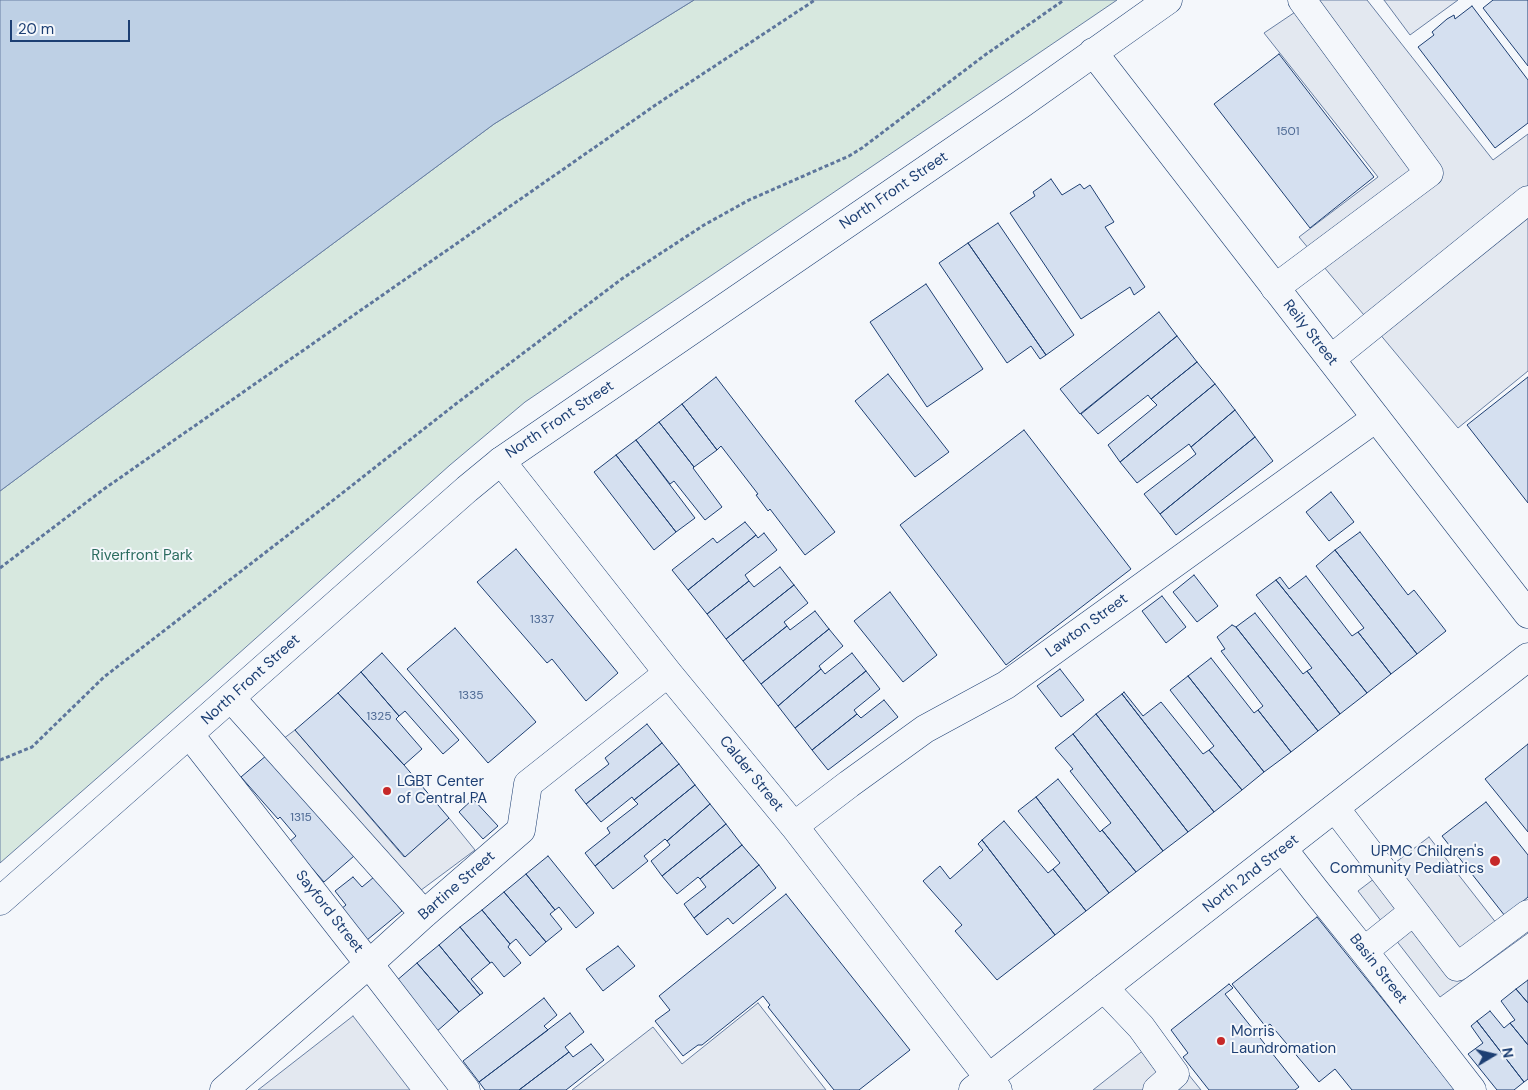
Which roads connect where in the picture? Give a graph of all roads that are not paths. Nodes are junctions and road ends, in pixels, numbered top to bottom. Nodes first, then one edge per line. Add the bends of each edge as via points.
1 (1168, 0) edge
2 (1302, 0) edge
3 (1093, 52) junction
4 (1528, 200) edge
5 (1275, 288) junction
6 (1331, 359) junction
7 (1376, 418) junction
8 (500, 461) junction
9 (1528, 614) edge
10 (1528, 657) edge
11 (668, 673) junction
12 (231, 698) junction
13 (190, 735) junction
14 (1335, 808) junction
15 (794, 826) junction
16 (1283, 849) junction
17 (0, 901) edge
18 (1414, 911) junction
19 (424, 914) junction
20 (1528, 914) edge
21 (1364, 950) junction
22 (369, 964) junction
23 (1104, 988) junction
24 (987, 1086) edge
25 (224, 1090) edge
26 (466, 1090) edge
27 (1157, 1090) edge
28 (1472, 1090) edge

1 - 3 main road, North Front Street
2 - 5 main road via 1429,173
3 - 5 main road, Reily Street
3 - 8 main road, North Front Street
4 - 6 main road
5 - 6 main road, Reily Street
6 - 7 main road, Reily Street
7 - 9 main road, Reily Street
7 - 15 main road, Lawton Street via 1006,685 925,729
8 - 11 main road, Calder Street
8 - 12 main road, North Front Street
10 - 14 main road, North 2nd Street
11 - 15 main road, Calder Street
11 - 19 main road, Bartine Street via 528,784 521,830
12 - 13 main road, North Front Street
12 - 19 main road
13 - 17 main road, North Front Street
13 - 22 main road, Sayford Street
14 - 16 main road, North 2nd Street
14 - 18 main road
15 - 24 main road, Calder Street
16 - 21 main road, Basin Street
16 - 23 main road, North 2nd Street
18 - 20 main road via 1457,967
18 - 21 main road
19 - 22 main road, Bartine Street
21 - 28 main road, Basin Street
22 - 25 main road, Bartine Street
22 - 26 main road, Sayford Street
23 - 24 main road, North 2nd Street
23 - 27 main road via 1141,1027 1175,1074

